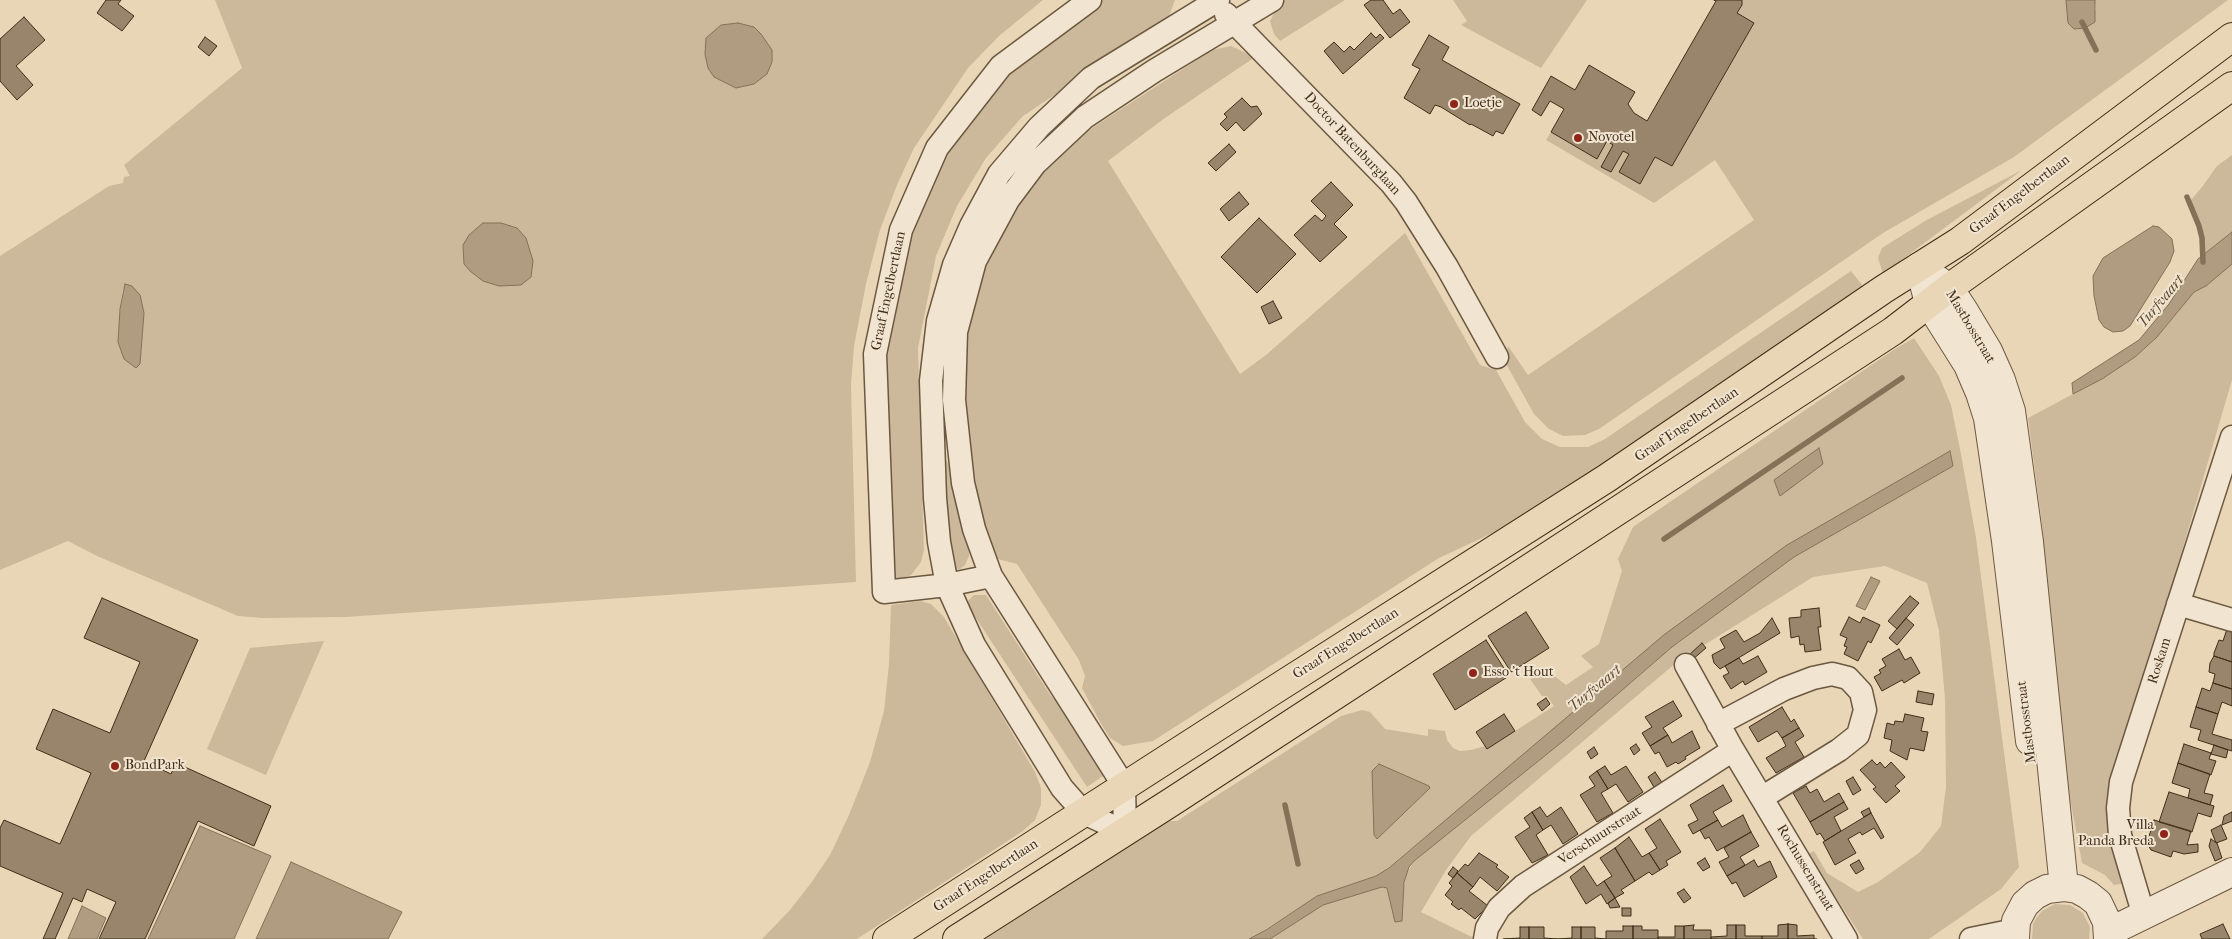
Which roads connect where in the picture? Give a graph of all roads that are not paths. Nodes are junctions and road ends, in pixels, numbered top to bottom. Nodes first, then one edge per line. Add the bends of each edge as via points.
1 (1090, 0) edge
2 (1272, 0) edge
3 (1216, 1) edge
4 (1235, 23) junction
5 (2232, 38) edge
6 (2232, 86) edge
7 (1919, 267) junction
8 (1939, 295) junction
9 (1497, 356) dead end
10 (2232, 437) edge
11 (991, 576) junction
12 (948, 585) junction
13 (2178, 604) junction
14 (2232, 620) edge
15 (1686, 665) dead end
16 (1718, 724) junction
17 (1733, 750) junction
18 (1124, 786) junction
19 (1763, 797) junction
20 (1084, 813) junction
21 (1125, 832) junction
22 (2232, 872) edge
23 (2056, 888) junction
24 (2140, 903) junction
25 (2107, 928) edge
26 (2015, 935) edge
27 (887, 939) edge
28 (957, 939) edge
29 (1485, 939) edge
30 (1846, 939) edge
31 (1971, 939) edge

1 - 12 street, Graaf Engelbertlaan via 1001,66 937,148 901,230 875,354 884,592
2 - 4 street
3 - 4 street, Doctor Batenburglaan
3 - 12 street via 1091,78 1039,127 999,174 971,226 954,264 938,321 931,381 935,498 939,542
4 - 9 street, Doctor Batenburglaan via 1391,183 1447,267
4 - 11 street via 1085,117 1035,164 1008,200 975,261 956,332 954,400 963,483 974,529
5 - 7 main road, Graaf Engelbertlaan via 1960,241
6 - 8 main road
7 - 8 street, Mastbosstraat
7 - 18 main road, Graaf Engelbertlaan via 1607,478
8 - 21 main road via 1894,331
8 - 23 street, Mastbosstraat via 1988,418
10 - 13 street, Roskam
11 - 12 street, Graaf Engelbertlaan
11 - 18 street
12 - 20 street via 974,645 1062,788
13 - 14 street
13 - 24 street, Roskam via 2120,782 2120,834
15 - 16 street, Rochussenstraat
16 - 17 street, Rochussenstraat
16 - 19 street via 1784,689 1813,678 1832,674 1848,678 1860,692 1865,710 1858,735
17 - 19 street, Rochussenstraat
17 - 29 street, Verschuurstraat via 1523,886 1499,908 1487,928
18 - 20 main road, Graaf Engelbertlaan
18 - 21 street
19 - 30 street, Rochussenstraat
20 - 21 street
20 - 27 main road, Graaf Engelbertlaan
21 - 28 main road
22 - 24 street via 2185,894
23 - 25 street via 2077,889 2088,895 2098,903
23 - 26 street via 2035,895 2025,904
24 - 25 street
26 - 31 street

